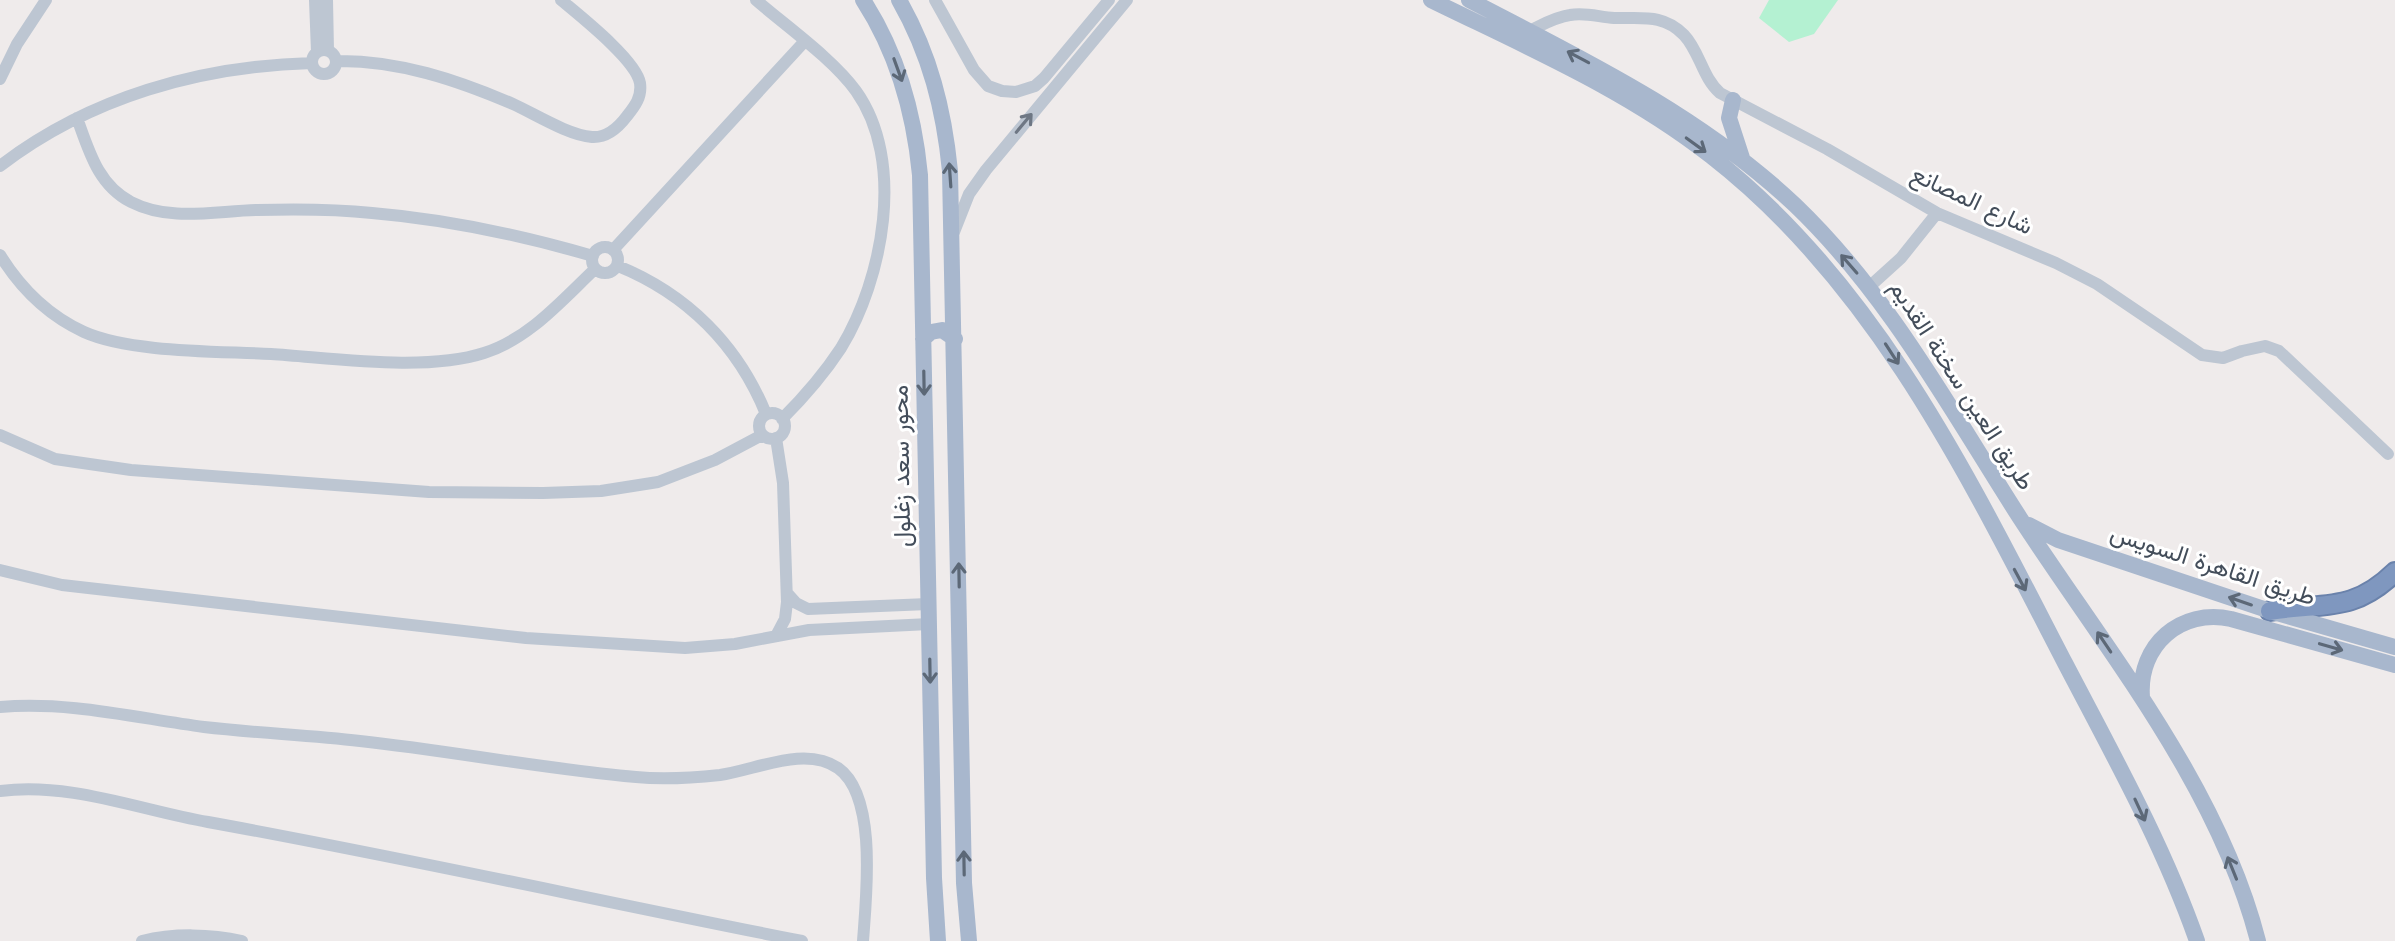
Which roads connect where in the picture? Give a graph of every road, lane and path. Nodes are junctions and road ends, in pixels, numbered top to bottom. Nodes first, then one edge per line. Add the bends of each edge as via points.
1 (46, 0) edge
2 (315, 0) edge
3 (327, 0) edge
4 (561, 0) edge
5 (756, 0) edge
6 (863, 0) edge
7 (899, 0) edge
8 (935, 0) edge
9 (1109, 0) edge
10 (1127, 0) edge
11 (1431, 0) edge
12 (1469, 0) edge
13 (1529, 31) junction
14 (804, 42) junction
15 (323, 57) junction
16 (0, 79) edge
17 (1733, 100) junction
18 (77, 118) junction
19 (6, 155) edge
20 (1743, 161) junction
21 (0, 166) edge
22 (1937, 213) junction
23 (953, 235) junction
24 (613, 250) junction
25 (0, 255) edge
26 (594, 262) junction
27 (618, 266) junction
28 (1869, 287) junction
29 (922, 302) junction
30 (953, 309) junction
31 (923, 339) junction
32 (955, 339) junction
33 (766, 414) junction
34 (782, 419) junction
35 (0, 435) edge
36 (762, 435) junction
37 (776, 438) junction
38 (2388, 454) dead end
39 (2020, 518) junction
40 (0, 570) edge
41 (2395, 572) edge
42 (787, 593) junction
43 (928, 604) junction
44 (808, 609) junction
45 (2270, 611) junction
46 (929, 624) junction
47 (809, 630) junction
48 (776, 636) junction
49 (2395, 647) edge
50 (2395, 665) edge
51 (2142, 698) junction
52 (0, 707) edge
53 (0, 791) edge
54 (142, 941) edge
55 (242, 941) edge
56 (802, 941) edge
57 (863, 941) edge
58 (938, 941) edge
59 (969, 941) edge
60 (2197, 941) edge
61 (2258, 941) edge

1 - 16 street
2 - 15 street
3 - 15 street
4 - 15 street via 630,64 640,82 632,110 601,136 572,131 420,71
5 - 14 street
6 -> 29 main road, محور سعد زغلول via 888,45 910,109 920,175
23 -> 7 main road via 948,146 935,81
8 - 9 street via 988,86 1016,92 1035,86
23 -> 10 street via 977,181
11 -> 60 main road, طريق العين سخنة القديم via 1662,121 1778,215 1842,285 1919,396 2043,621 2129,787
12 - 13 main road, طريق العين سخنة القديم
13 - 17 street, شارع المصانع via 1572,14 1657,18 1684,35 1711,85
20 -> 13 main road, طريق العين سخنة القديم via 1645,94
14 - 24 street
14 - 34 street via 851,85 868,112 880,149 884,203 872,273 843,344
15 - 18 street via 197,76 139,92
17 - 20 main road via 1729,118
17 - 22 street, شارع المصانع
18 - 19 street
18 - 26 street via 96,169 114,191 172,215 257,210 372,213 508,236
19 - 21 street
28 -> 20 main road, طريق العين سخنة القديم via 1795,205
22 - 28 street
22 - 38 street, شارع المصانع via 2097,284 2202,355 2223,358 2265,346 2279,351
23 - 30 main road
24 - 26 street via 604,247
24 - 27 street
25 - 26 street via 44,308 113,342 416,362 465,359 513,339 550,312
26 - 27 street via 607,274
27 - 33 street via 661,286 708,324 746,372
28 - 39 main road, طريق العين سخنة القديم via 1938,385
29 - 30 main road via 935,314
29 - 31 main road, محور سعد زغلول
30 - 32 main road
31 - 32 main road via 936,330
31 -> 43 main road, محور سعد زغلول
59 -> 32 main road
33 - 34 street
33 - 36 street via 759,421
34 - 37 street via 784,430
35 - 36 street via 55,459 121,469 429,492 543,493 658,482
36 - 37 street
37 - 42 street
45 -> 39 main road, طريق القاهرة السويس via 2058,540
51 -> 39 main road, طريق العين سخنة القديم
40 - 48 street via 62,585 526,638 685,648
41 - 45 highway via 2343,604
42 - 44 street
42 - 48 street via 785,619
43 - 44 street
43 - 46 main road, محور سعد زغلول
44 - 47 street
45 - 49 main road, طريق القاهرة السويس
46 - 47 street
46 -> 58 main road, محور سعد زغلول
47 - 48 street
51 -> 50 main road, طريق القاهرة السويس via 2143,670 2155,644 2176,626 2203,617 2231,619
61 -> 51 main road, طريق العين سخنة القديم via 2213,823
52 - 57 street via 78,708 655,779 725,774 802,759 827,762 847,776 858,798 867,843
53 - 56 street via 81,794
54 - 55 street

